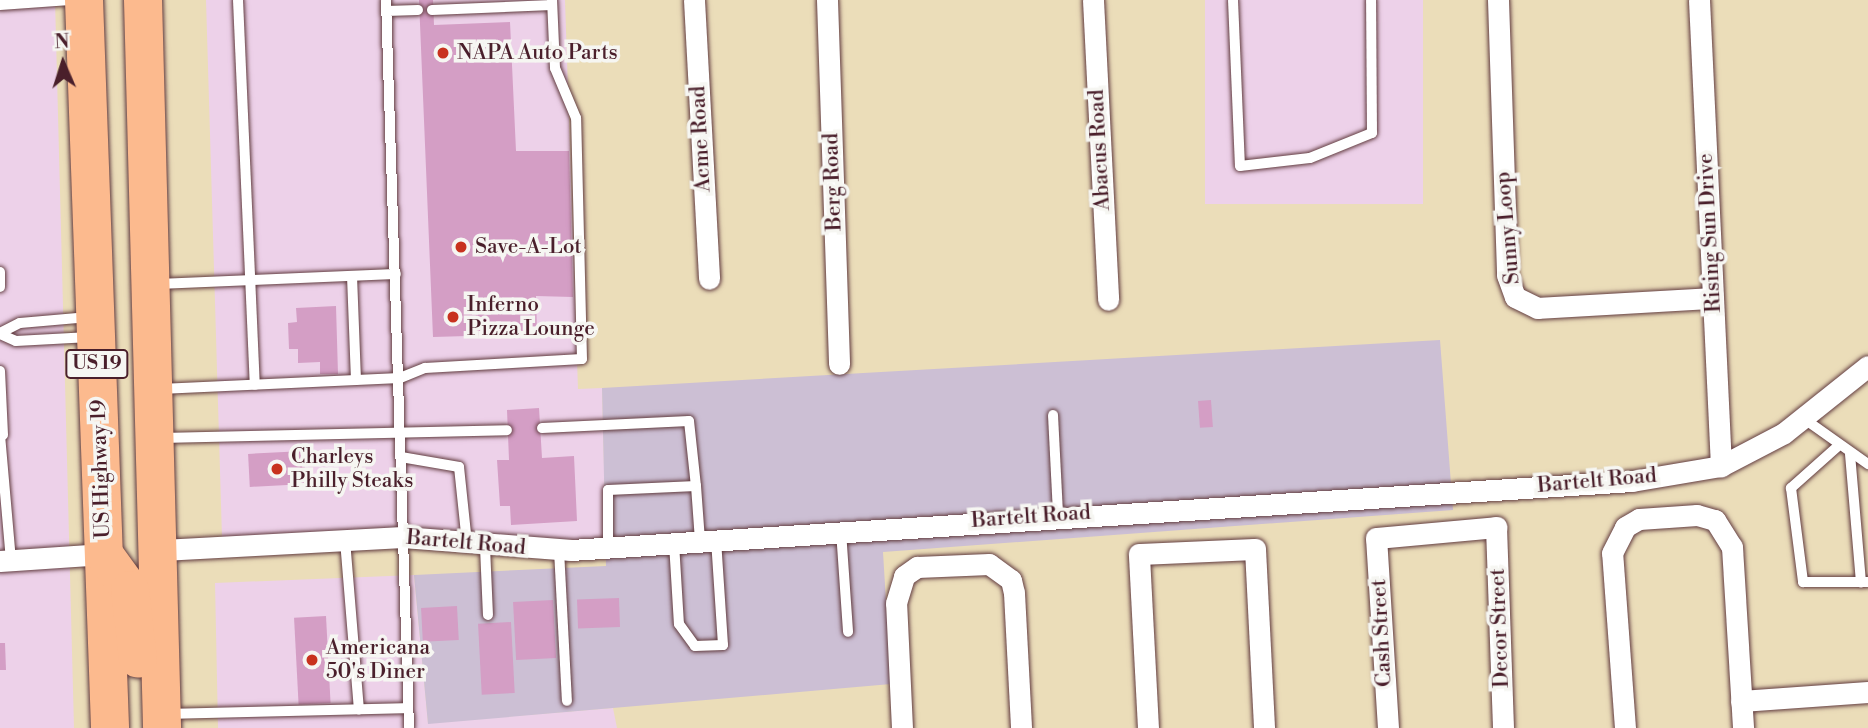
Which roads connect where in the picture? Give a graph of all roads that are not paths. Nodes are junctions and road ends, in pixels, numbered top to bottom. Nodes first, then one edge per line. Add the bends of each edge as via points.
1 (70, 0) edge
2 (84, 0) edge
3 (143, 0) edge
4 (237, 0) edge
5 (694, 0) edge
6 (827, 0) edge
7 (1093, 0) edge
8 (1233, 0) edge
9 (1371, 0) edge
10 (1498, 0) edge
11 (1699, 0) edge
12 (552, 3) edge
13 (0, 5) edge
14 (386, 6) edge
15 (432, 9) dead end
16 (418, 10) dead end
17 (0, 272) edge
18 (396, 274) junction
19 (352, 276) junction
20 (709, 279) dead end
21 (249, 280) junction
22 (153, 284) junction
23 (0, 288) edge
24 (1712, 299) junction
25 (1108, 300) dead end
26 (96, 327) junction
27 (0, 334) edge
28 (839, 365) dead end
29 (1868, 366) edge
30 (0, 371) edge
31 (400, 378) junction
32 (355, 380) junction
33 (255, 385) junction
34 (157, 389) junction
35 (1053, 415) dead end
36 (1803, 418) junction
37 (542, 428) dead end
38 (400, 430) junction
39 (507, 430) dead end
40 (2, 435) edge
41 (158, 438) junction
42 (1837, 447) junction
43 (1850, 454) junction
44 (401, 457) junction
45 (1868, 464) edge
46 (1721, 466) junction
47 (696, 486) junction
48 (1058, 515) junction
49 (1496, 527) joint
50 (841, 531) junction
51 (403, 537) junction
52 (345, 540) junction
53 (708, 540) junction
54 (674, 543) junction
55 (476, 546) junction
56 (608, 548) junction
57 (162, 550) junction
58 (559, 550) junction
59 (104, 554) junction
60 (6, 561) edge
61 (1865, 582) edge
62 (488, 615) dead end
63 (848, 632) dead end
64 (1868, 692) edge
65 (567, 701) dead end
66 (1741, 701) junction
67 (408, 708) junction
68 (359, 709) junction
69 (155, 723) edge
70 (110, 728) edge
71 (409, 728) edge
72 (902, 728) edge
73 (1021, 728) edge
74 (1147, 728) edge
75 (1265, 728) edge
76 (1388, 728) edge
77 (1503, 728) edge
78 (1625, 728) edge
79 (1743, 728) edge

1 - 13 lane
2 - 26 highway, US Highway 19 / US 19
3 - 22 highway, US 19
4 - 21 lane
5 - 20 street, Acme Road
6 - 28 street, Berg Road
7 - 25 street, Abacus Road
8 - 9 lane via 1240,166 1310,158 1372,133
10 - 24 street, Sunny Loop via 1507,275 1515,297 1538,308
11 - 24 street, Rising Sun Drive
12 - 15 lane
12 - 31 lane via 555,68 576,118 582,359 425,368
14 - 16 lane
14 - 18 lane
17 - 23 lane
18 - 19 lane
18 - 31 lane
19 - 21 lane
19 - 32 lane
21 - 22 lane
21 - 33 lane
22 - 34 highway, US 19
24 - 46 street, Rising Sun Drive
26 - 27 lane via 16,341
26 - 27 lane via 20,323
26 - 59 highway, US Highway 19 / US 19
29 - 36 street, Bartelt Road
30 - 40 lane
31 - 32 lane
31 - 38 lane
32 - 33 lane
33 - 34 lane
34 - 41 highway, US 19
35 - 48 lane
36 - 42 lane
36 - 46 street, Bartelt Road
37 - 47 lane via 689,421
38 - 39 lane
38 - 41 lane
38 - 44 lane
40 - 60 lane
41 - 57 highway, US 19
42 - 43 lane
42 - 61 lane via 1791,488 1803,582
43 - 45 lane
43 - 61 lane
44 - 51 lane
44 - 55 lane via 459,467
46 - 48 street, Bartelt Road via 1632,481
47 - 53 lane
47 - 56 lane via 608,490
48 - 50 street, Bartelt Road
49 - 76 street, Cash Street via 1377,538
49 - 77 street, Decor Street
50 - 53 street, Bartelt Road
50 - 63 lane
51 - 52 street, Bartelt Road
51 - 55 street, Bartelt Road
51 - 67 lane
52 - 57 street, Bartelt Road
52 - 68 lane
53 - 54 street, Bartelt Road
53 - 54 lane via 723,645 695,646 679,624
54 - 56 street, Bartelt Road
55 - 58 street, Bartelt Road
55 - 62 lane
56 - 58 street, Bartelt Road
57 - 69 highway, US 19
58 - 65 lane
59 - 60 street
59 - 69 highway via 131,590
59 - 70 highway, US Highway 19 / US 19
64 - 66 street
66 - 78 street via 1732,547 1715,520 1697,515 1639,519 1625,527 1612,553
66 - 79 street
67 - 68 lane
67 - 71 lane
68 - 69 lane
72 - 73 street via 896,603 904,576 917,567 989,564 1011,580 1014,593
74 - 75 street via 1139,554 1255,549

